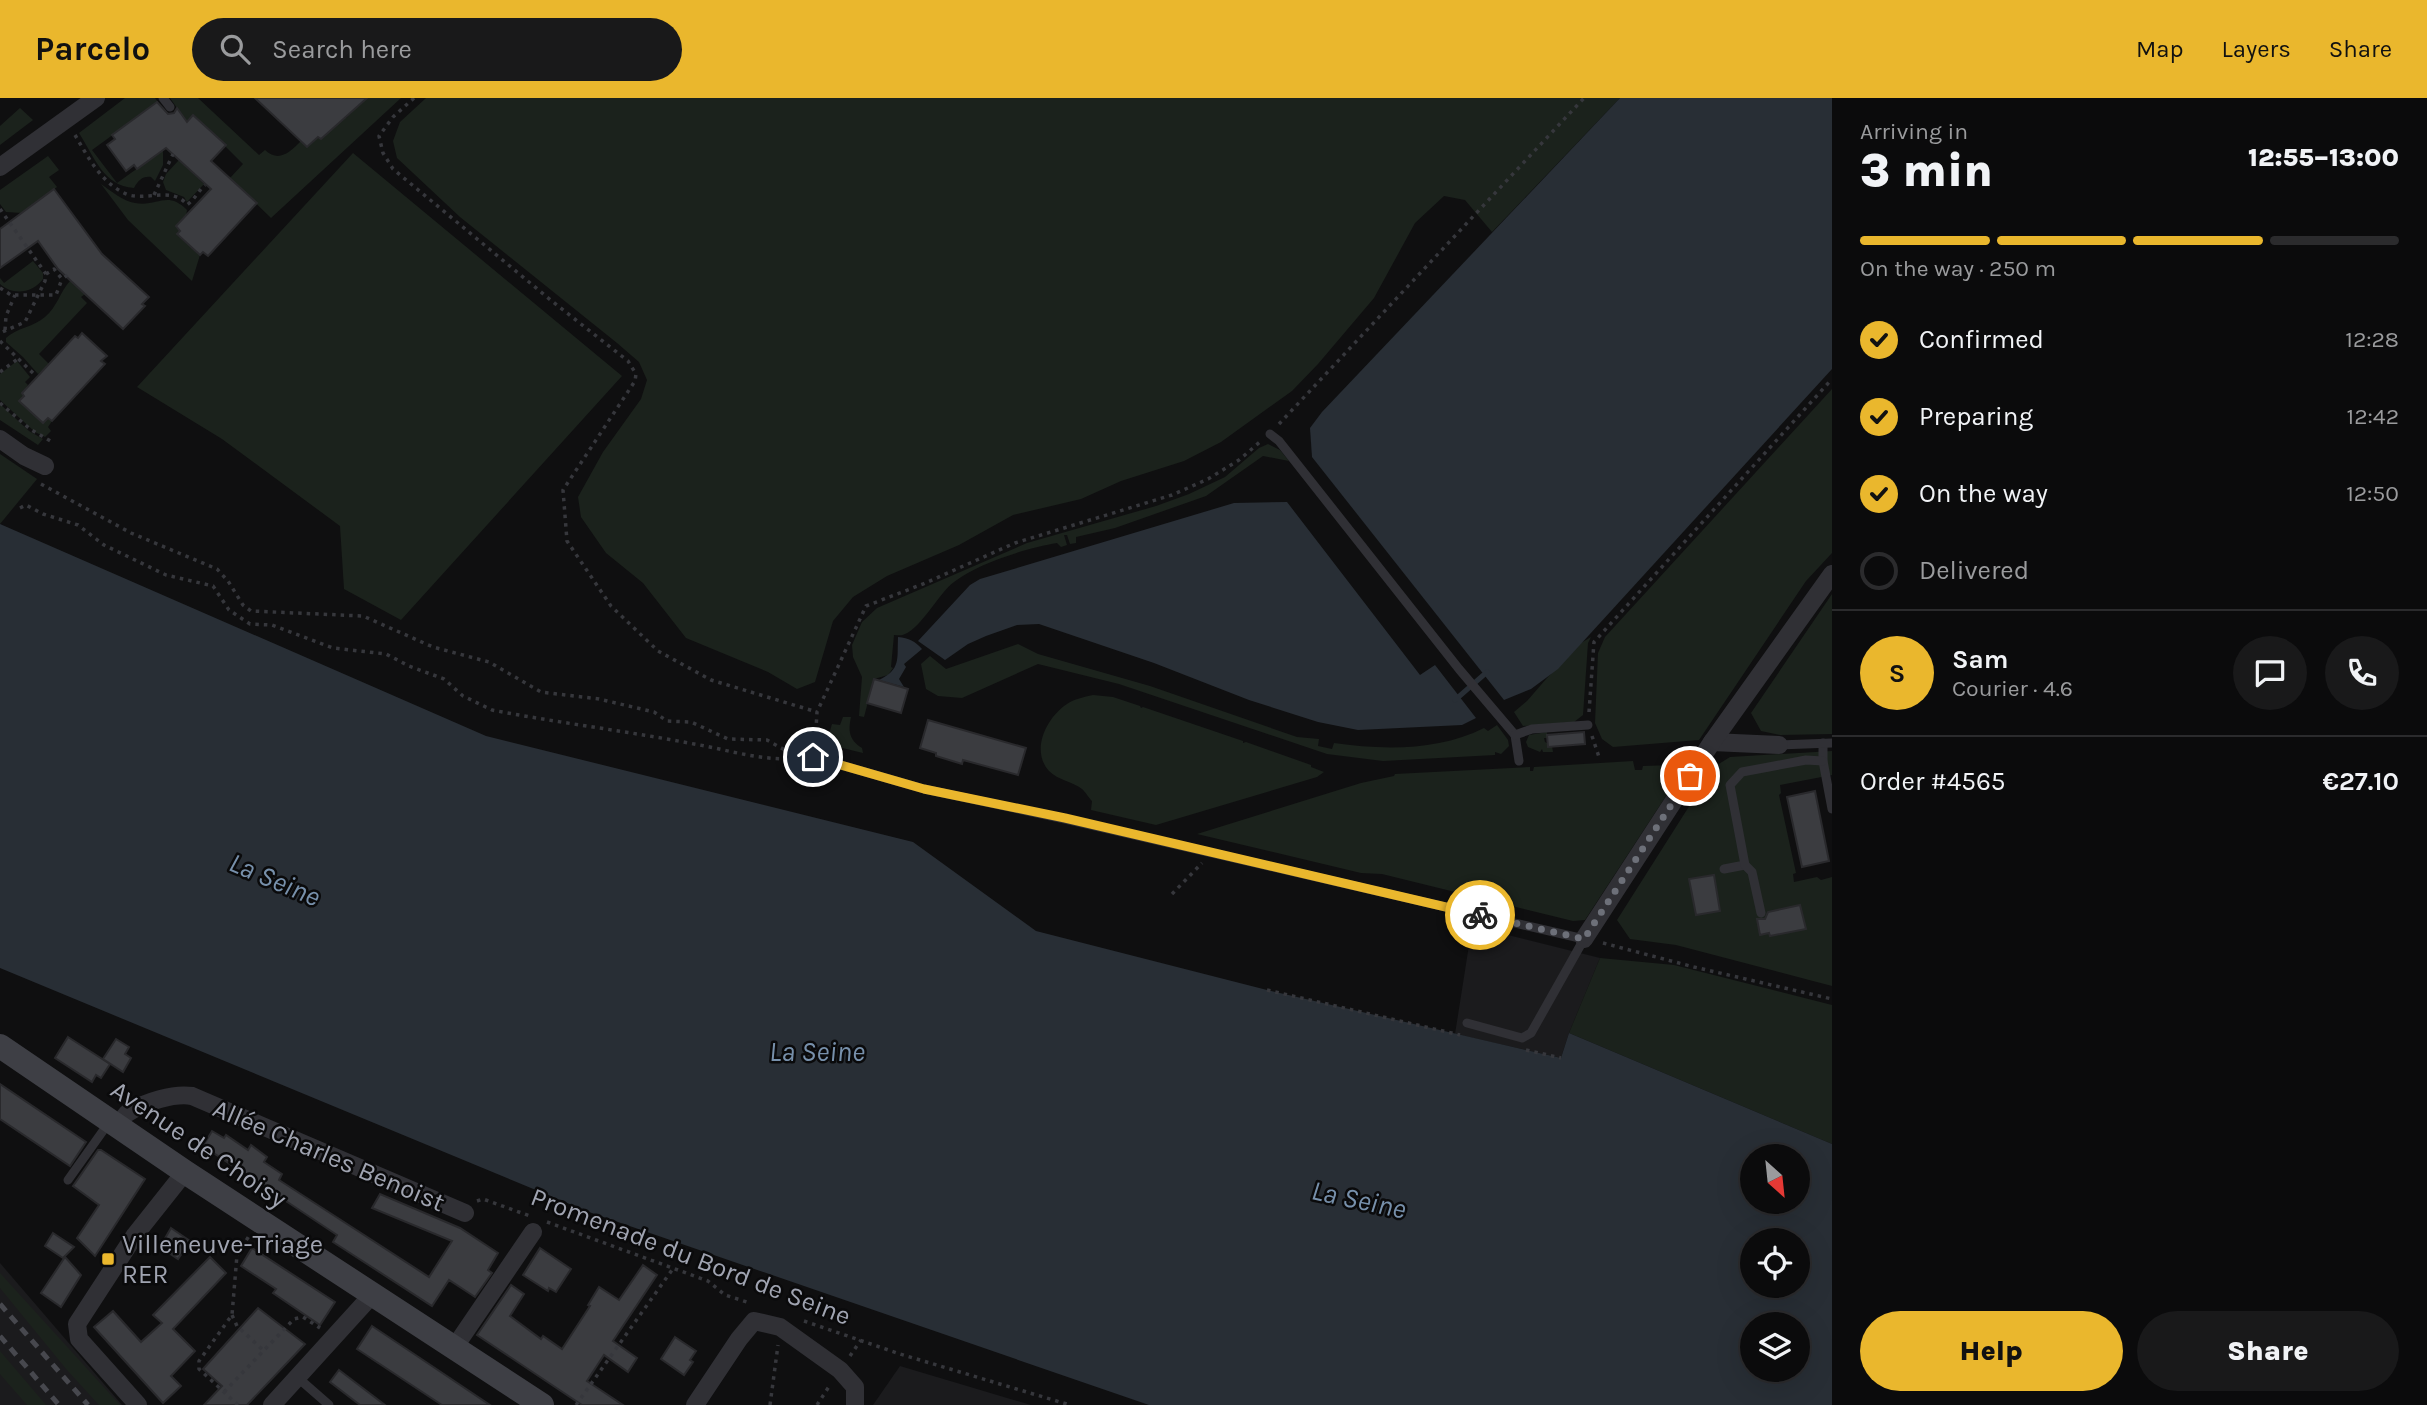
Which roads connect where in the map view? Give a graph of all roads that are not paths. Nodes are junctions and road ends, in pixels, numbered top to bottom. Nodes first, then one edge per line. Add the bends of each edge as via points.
1 (96, 98) edge
2 (163, 98) edge
3 (170, 107) dead end
4 (0, 167) edge
5 (1270, 434) road end
6 (0, 439) edge
7 (45, 466) dead end
8 (1832, 574) edge
9 (1588, 725) road end
10 (1515, 735) junction
11 (1712, 742) junction
12 (1828, 743) edge
13 (1779, 745) joint
14 (813, 757) road end
15 (1519, 761) dead end
16 (1823, 761) junction
17 (1832, 809) edge
18 (1745, 865) junction
19 (1724, 869) dead end
20 (1761, 913) dead end
21 (1584, 939) junction
22 (1467, 1023) dead end
23 (0, 1046) edge
24 (115, 1123) junction
25 (185, 1172) junction
26 (68, 1180) dead end
27 (463, 1212) road end
28 (535, 1223) road end
29 (372, 1295) junction
30 (454, 1348) junction
31 (297, 1377) junction
32 (534, 1403) edge
33 (138, 1405) edge
34 (272, 1405) edge
35 (329, 1405) edge
36 (695, 1405) edge
37 (855, 1405) edge

1 - 4 street
2 - 3 lane
5 - 10 lane
6 - 7 street
8 - 11 street
9 - 10 lane via 1532,729
10 - 15 lane
11 - 13 street
11 - 21 street
12 - 13 lane
12 - 16 lane
14 - 21 lane via 924,789
16 - 17 lane
16 - 18 lane via 1805,760 1735,777 1730,790
18 - 19 lane
18 - 20 lane via 1752,872
21 - 22 lane via 1531,1033 1522,1038
23 - 24 main road, Avenue de Choisy
24 - 25 main road, Avenue de Choisy
24 - 26 lane
24 - 27 street, Allée Charles Benoist via 127,1112 166,1097 192,1096
25 - 29 main road, Avenue de Choisy
25 - 33 street via 135,1235 80,1317 76,1331
28 - 30 street
29 - 30 main road, Avenue de Choisy
29 - 31 street
30 - 32 main road, Avenue de Choisy
31 - 34 street
31 - 35 lane
36 - 37 street via 754,1321 780,1327 840,1370 855,1387

